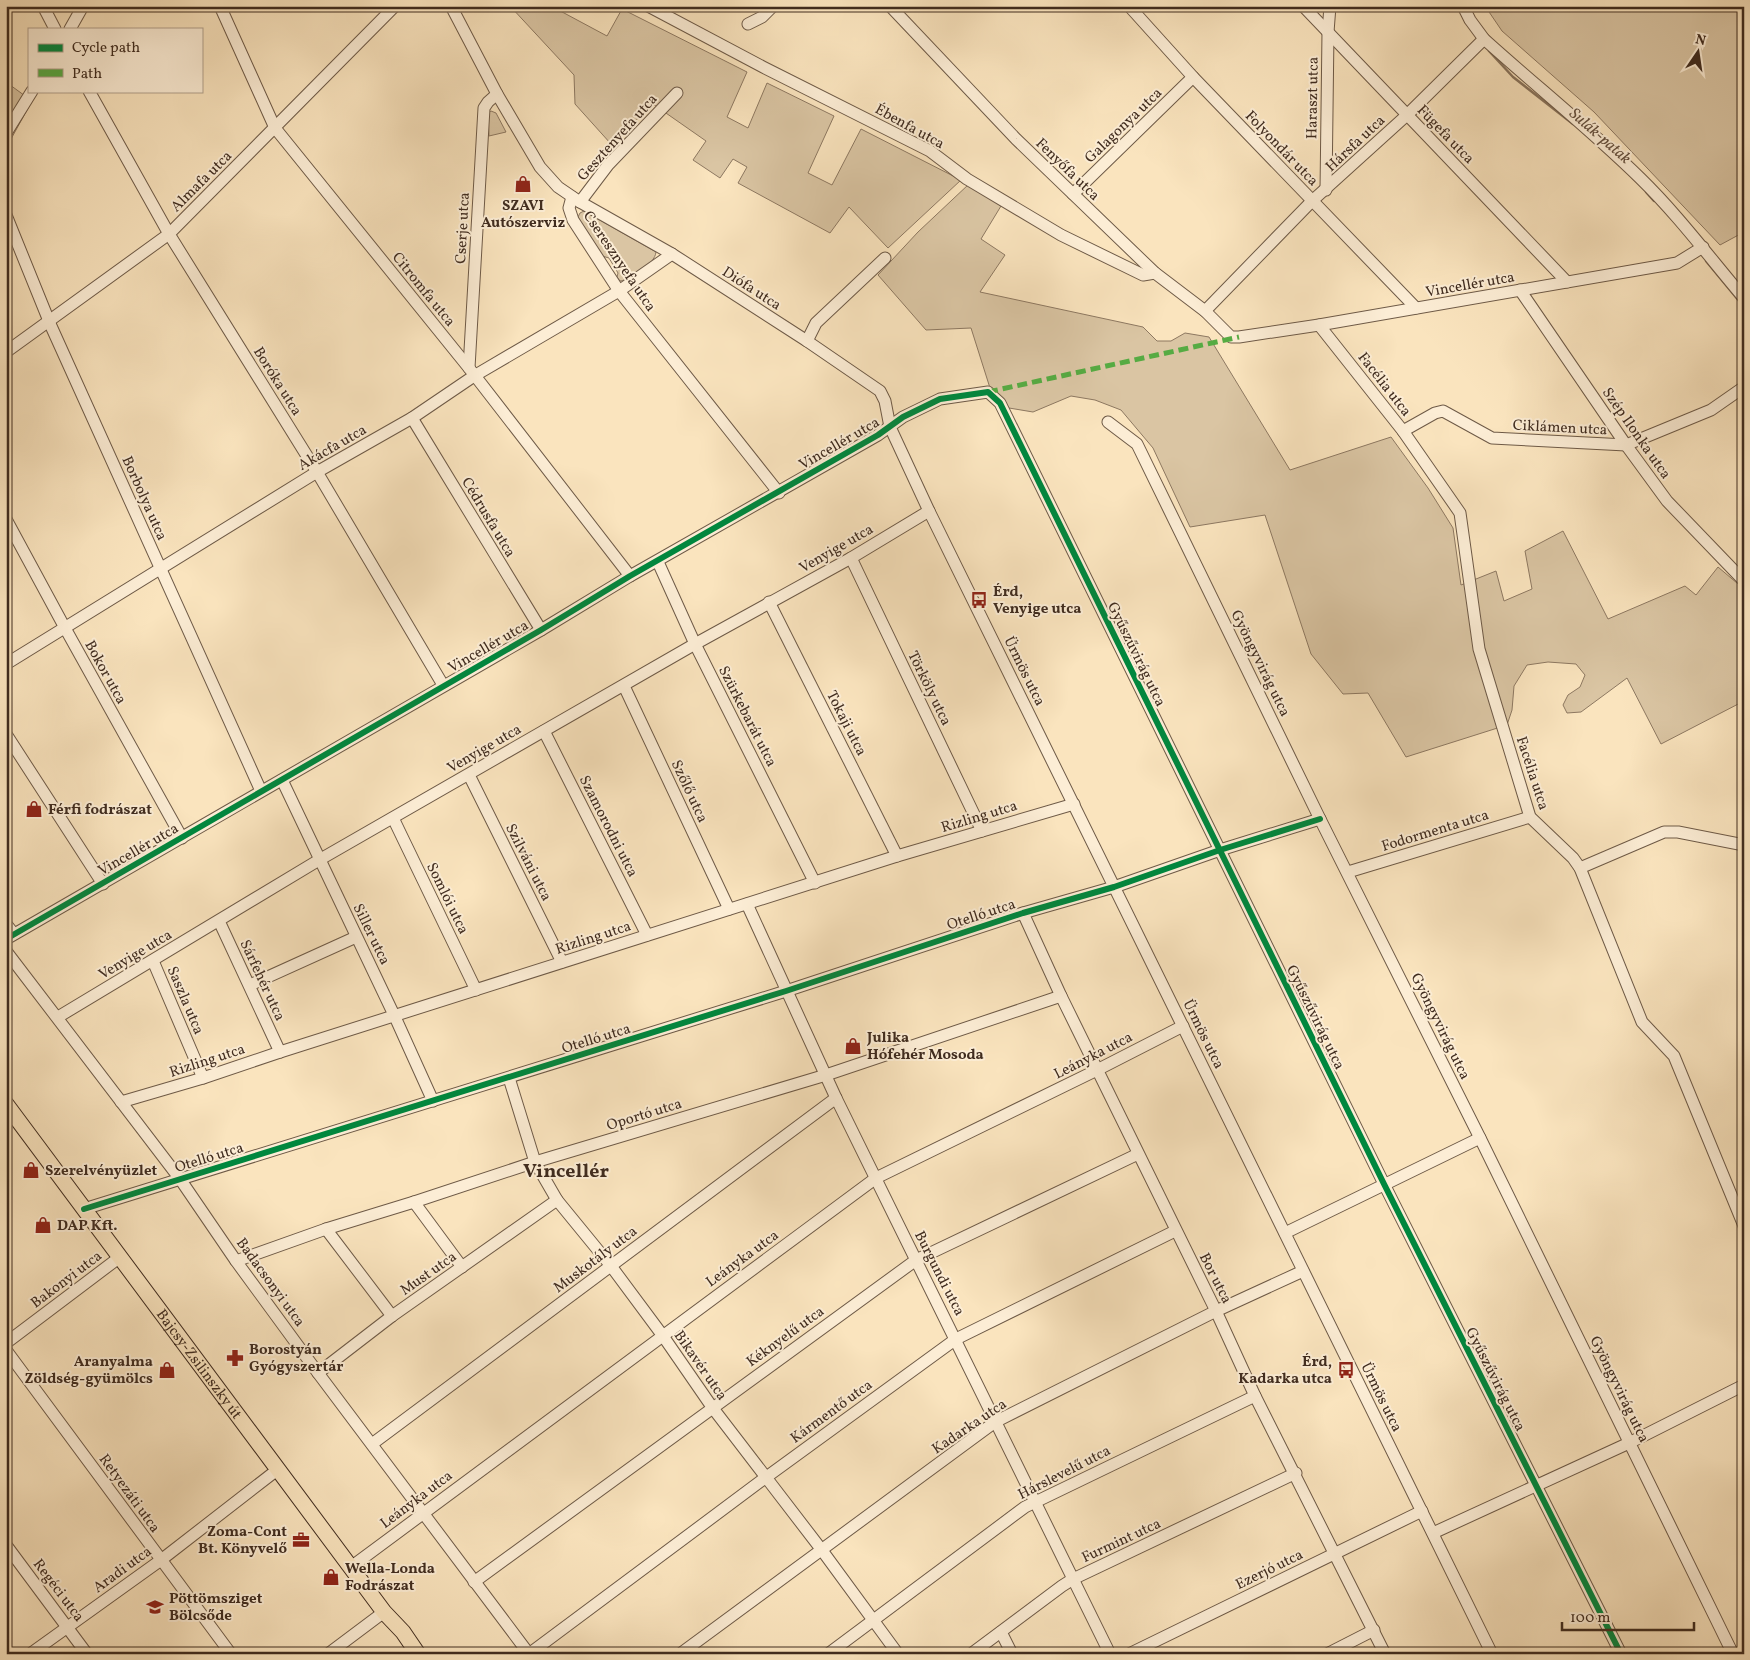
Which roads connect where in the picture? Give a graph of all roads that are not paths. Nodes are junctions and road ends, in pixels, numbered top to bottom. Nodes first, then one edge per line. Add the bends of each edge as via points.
1 (43, 6) edge
2 (83, 6) edge
3 (220, 6) edge
4 (395, 6) edge
5 (451, 6) edge
6 (648, 6) edge
7 (772, 6) edge
8 (890, 6) edge
9 (1129, 6) edge
10 (1144, 6) edge
11 (1304, 6) edge
12 (1330, 6) edge
13 (1462, 6) edge
14 (1143, 21) junction
15 (748, 24) dead end
16 (54, 28) edge
17 (71, 28) edge
18 (1328, 32) junction
19 (1484, 39) junction
20 (1193, 77) junction
21 (31, 92) edge
22 (90, 92) edge
23 (677, 93) dead end
24 (497, 94) junction
25 (1407, 115) junction
26 (276, 128) junction
27 (6, 133) edge
28 (1326, 190) junction
29 (1073, 194) junction
30 (576, 200) junction
31 (1312, 201) junction
32 (6, 215) edge
33 (169, 234) junction
34 (1702, 247) junction
35 (672, 254) junction
36 (885, 258) dead end
37 (1155, 273) junction
38 (1567, 282) junction
39 (1520, 290) junction
40 (619, 291) junction
41 (1744, 298) edge
42 (1416, 308) junction
43 (1205, 311) junction
44 (49, 321) junction
45 (1319, 325) junction
46 (1239, 337) joint
47 (806, 340) junction
48 (6, 352) edge
49 (471, 372) junction
50 (1744, 387) edge
51 (988, 392) joint
52 (412, 418) junction
53 (1108, 422) dead end
54 (890, 427) junction
55 (1403, 431) junction
56 (1626, 445) junction
57 (316, 472) junction
58 (779, 493) junction
59 (929, 511) junction
60 (6, 519) edge
61 (851, 558) junction
62 (658, 562) junction
63 (161, 569) junction
64 (630, 576) junction
65 (1744, 581) edge
66 (770, 602) junction
67 (65, 628) junction
68 (541, 630) junction
69 (695, 644) junction
70 (6, 664) edge
71 (444, 685) junction
72 (624, 686) junction
73 (544, 731) junction
74 (6, 734) edge
75 (469, 775) junction
76 (282, 780) junction
77 (261, 792) junction
78 (1074, 804) junction
79 (1530, 817) junction
80 (393, 818) junction
81 (1320, 818) junction
82 (982, 831) junction
83 (182, 838) junction
84 (1744, 845) edge
85 (1220, 850) junction
86 (897, 856) junction
87 (320, 860) junction
88 (1580, 868) junction
89 (1348, 872) junction
90 (815, 883) junction
91 (103, 884) junction
92 (1114, 887) junction
93 (746, 904) junction
94 (729, 909) junction
95 (1023, 913) junction
96 (219, 921) junction
97 (6, 924) edge
98 (646, 935) junction
99 (10, 937) edge
100 (356, 937) junction
101 (6, 951) edge
102 (152, 960) junction
103 (562, 962) junction
104 (250, 985) junction
105 (476, 990) junction
106 (786, 991) junction
107 (1061, 996) junction
108 (395, 1017) junction
109 (58, 1018) junction
110 (1183, 1026) junction
111 (280, 1052) junction
112 (1097, 1070) junction
113 (826, 1075) junction
114 (203, 1078) junction
115 (509, 1078) junction
116 (836, 1098) junction
117 (433, 1101) junction
118 (121, 1102) junction
119 (6, 1104) edge
120 (1480, 1138) junction
121 (1138, 1154) junction
122 (535, 1162) junction
123 (876, 1178) junction
124 (180, 1179) junction
125 (1384, 1184) junction
126 (556, 1200) junction
127 (414, 1202) junction
128 (84, 1209) junction
129 (1744, 1226) edge
130 (326, 1229) junction
131 (1175, 1231) junction
132 (1285, 1233) junction
133 (120, 1257) junction
134 (916, 1260) junction
135 (236, 1261) junction
136 (611, 1266) junction
137 (462, 1267) junction
138 (1303, 1271) junction
139 (1216, 1311) junction
140 (392, 1316) junction
141 (663, 1336) junction
142 (956, 1339) junction
143 (6, 1343) edge
144 (6, 1350) edge
145 (318, 1373) junction
146 (1744, 1385) edge
147 (1255, 1396) junction
148 (712, 1407) junction
149 (995, 1422) junction
150 (1629, 1443) junction
151 (372, 1444) junction
152 (277, 1470) junction
153 (1296, 1474) junction
154 (765, 1478) junction
155 (1536, 1485) junction
156 (1036, 1502) junction
157 (1422, 1511) junction
158 (423, 1512) junction
159 (1433, 1533) junction
160 (6, 1545) edge
161 (822, 1549) junction
162 (1336, 1553) junction
163 (161, 1560) junction
164 (351, 1567) junction
165 (1073, 1579) junction
166 (474, 1582) junction
167 (388, 1618) junction
168 (873, 1620) junction
169 (67, 1627) junction
170 (1374, 1630) junction
171 (1001, 1632) junction
172 (30, 1654) edge
173 (87, 1654) edge
174 (231, 1654) edge
175 (328, 1654) edge
176 (410, 1654) edge
177 (418, 1654) edge
178 (529, 1654) edge
179 (680, 1654) edge
180 (828, 1654) edge
181 (898, 1654) edge
182 (971, 1654) edge
183 (1012, 1654) edge
184 (1110, 1654) edge
185 (1129, 1654) edge
186 (1327, 1654) edge
187 (1385, 1654) edge
188 (1492, 1654) edge
189 (1621, 1654) edge
190 (1733, 1654) edge

1 - 16 street
2 - 17 street
3 - 26 street, Citromfa utca
4 - 26 street, Almafa utca
5 - 24 street, Cseresznyefa utca
6 - 37 street, Ébenfa utca via 930,151 966,178 1061,235 1143,275
7 - 15 street via 762,17
8 - 29 street, Fenyőfa utca
9 - 14 street, Folyondár utca
10 - 14 street
11 - 18 street, Fügefa utca
12 - 18 street, Haraszt utca
13 - 19 street
14 - 20 street, Folyondár utca
18 - 25 street, Fügefa utca
18 - 28 street, Haraszt utca
19 - 25 street, Hársfa utca
19 - 34 street via 1642,179
20 - 29 street, Galagonya utca
20 - 31 street, Folyondár utca
21 - 27 street
22 - 33 street, Boróka utca
23 - 30 street, Gesztenyefa utca
24 - 30 street, Cseresznyefa utca via 540,167 558,187
24 - 49 street, Cserje utca via 484,108
25 - 28 street, Hársfa utca
25 - 38 street, Fügefa utca
26 - 33 street, Almafa utca
26 - 49 street, Citromfa utca
28 - 31 street, Hársfa utca
29 - 37 street, Fenyőfa utca
30 - 35 street, Diófa utca
30 - 40 street, Cseresznyefa utca via 570,208 572,220
31 - 42 street, Folyondár utca
31 - 43 street, Hársfa utca
32 - 44 street, Borbolya utca
33 - 44 street, Almafa utca
33 - 57 street, Boróka utca
34 - 38 street, Vincellér utca via 1677,263
34 - 41 street
35 - 40 street, Akácfa utca
35 - 47 street, Diófa utca
36 - 47 street via 816,323
37 - 43 street, Fenyőfa utca
38 - 39 street, Vincellér utca
39 - 42 street, Vincellér utca
39 - 56 street, Szép Ilonka utca
40 - 49 street, Akácfa utca
40 - 58 street, Cseresznyefa utca
42 - 45 street, Vincellér utca
43 - 46 street, Fenyőfa utca via 1231,336
44 - 48 street, Almafa utca
44 - 63 street, Borbolya utca
45 - 46 street, Vincellér utca
45 - 55 street, Facélia utca
47 - 54 street, Diófa utca via 880,391
49 - 52 street, Akácfa utca
49 - 64 street, Citromfa utca
50 - 56 street, Ciklámen utca via 1711,410
51 - 54 street, Vincellér utca via 940,399
51 - 85 street, Gyűszűvirág utca via 1000,403
52 - 57 street, Akácfa utca
52 - 68 street, Cédrusfa utca
53 - 81 street, Gyöngyvirág utca via 1137,444
54 - 58 street, Vincellér utca
54 - 59 street, Ürmös utca
55 - 56 street, Ciklámen utca via 1443,411 1492,438
55 - 79 street, Facélia utca via 1460,513 1479,650
56 - 65 street, Szép Ilonka utca via 1667,500
57 - 63 street, Akácfa utca
57 - 71 street, Boróka utca
58 - 62 street, Vincellér utca
59 - 61 street, Venyige utca
59 - 78 street, Ürmös utca
60 - 67 street, Bokor utca
61 - 66 street, Venyige utca
61 - 82 street, Törköly utca
62 - 64 street, Vincellér utca
62 - 69 street, Szürkebarát utca
63 - 67 street, Akácfa utca
63 - 77 street, Borbolya utca
64 - 68 street, Vincellér utca
66 - 69 street, Venyige utca
66 - 86 street, Tokaji utca
67 - 70 street, Akácfa utca
67 - 83 street, Bokor utca
68 - 71 street, Vincellér utca
69 - 72 street, Venyige utca
69 - 90 street, Szürkebarát utca
71 - 76 street, Vincellér utca
72 - 73 street, Venyige utca
72 - 94 street, Szőlő utca
73 - 75 street, Venyige utca
73 - 98 street, Szamorodni utca
74 - 91 street
75 - 80 street, Venyige utca
75 - 103 street, Szilváni utca
76 - 77 street, Vincellér utca
76 - 87 street, Siller utca
77 - 83 street, Vincellér utca
78 - 82 street, Rizling utca
78 - 92 street, Ürmös utca
79 - 88 street, Facélia utca
79 - 89 street, Fodormenta utca
80 - 87 street, Venyige utca
80 - 105 street, Somlói utca
81 - 85 street, Otelló utca
81 - 89 street, Gyöngyvirág utca
82 - 86 street, Rizling utca
83 - 91 street, Vincellér utca
84 - 88 street via 1664,832
85 - 92 street, Otelló utca
85 - 125 street, Gyűszűvirág utca
86 - 90 street, Rizling utca
87 - 96 street, Venyige utca
87 - 100 street, Siller utca
88 - 129 street, Facélia utca via 1642,1022 1674,1056
89 - 120 street, Gyöngyvirág utca
90 - 93 street, Rizling utca
91 - 99 street, Vincellér utca
92 - 95 street, Otelló utca
92 - 110 street, Ürmös utca
93 - 94 street, Rizling utca
93 - 106 street, Burgundi utca
94 - 98 street, Rizling utca
95 - 106 street, Otelló utca
95 - 107 street, Bor utca
96 - 102 street, Venyige utca
96 - 104 street, Sárfehér utca
97 - 99 street
98 - 103 street, Rizling utca
100 - 104 street
100 - 108 street, Siller utca
101 - 109 street, Badacsonyi utca
102 - 109 street, Venyige utca
102 - 114 street, Saszla utca
103 - 105 street, Rizling utca
104 - 111 street, Sárfehér utca
105 - 108 street, Rizling utca
106 - 113 street, Burgundi utca
106 - 115 street, Otelló utca
107 - 112 street, Bor utca
107 - 113 street, Oportó utca
108 - 111 street, Rizling utca
108 - 117 street, Siller utca
109 - 118 street, Badacsonyi utca
110 - 112 street, Leányka utca
110 - 132 street, Ürmös utca
111 - 114 street, Rizling utca
112 - 121 street, Bor utca
112 - 123 street, Leányka utca
113 - 116 street, Burgundi utca
113 - 122 street, Oportó utca
114 - 118 street, Rizling utca
115 - 117 street, Otelló utca
115 - 122 street, Bikavér utca
116 - 123 street, Burgundi utca
116 - 136 street, Muskotály utca
117 - 124 street, Otelló utca
118 - 124 street, Badacsonyi utca
119 - 128 main road, Bajcsy-Zsilinszky út
120 - 125 street
120 - 150 street, Gyöngyvirág utca
121 - 131 street, Bor utca
121 - 134 street, Kéknyelű utca
122 - 126 street, Bikavér utca
122 - 127 street, Oportó utca
123 - 134 street, Burgundi utca
123 - 141 street, Leányka utca
124 - 128 street, Otelló utca
124 - 135 street, Badacsonyi utca
125 - 132 street
125 - 155 street, Gyűszűvirág utca
126 - 136 street, Bikavér utca
126 - 137 street, Must utca
127 - 130 street, Oportó utca
127 - 137 street
128 - 133 main road, Bajcsy-Zsilinszky út
130 - 135 street, Oportó utca
130 - 140 street
131 - 139 street, Bor utca
131 - 142 street, Kármentő utca
132 - 138 street, Ürmös utca
133 - 143 street, Bakonyi utca
133 - 152 main road, Bajcsy-Zsilinszky út
134 - 142 street, Burgundi utca
134 - 148 street, Kéknyelű utca
135 - 145 street, Badacsonyi utca
136 - 141 street, Bikavér utca
136 - 151 street, Muskotály utca
137 - 140 street, Must utca
138 - 139 street, Kadarka utca
138 - 157 street, Ürmös utca
139 - 147 street, Bor utca
139 - 149 street, Kadarka utca
140 - 145 street, Must utca
141 - 148 street, Bikavér utca
141 - 158 street, Leányka utca
142 - 149 street, Burgundi utca
142 - 154 street, Kármentő utca
144 - 163 street, Retyezáti utca
145 - 151 street, Badacsonyi utca
146 - 150 street
147 - 153 street, Bor utca
147 - 156 street, Hárslevelű utca
148 - 154 street, Bikavér utca
148 - 166 street, Kéknyelű utca
149 - 156 street, Burgundi utca
149 - 161 street, Kadarka utca
150 - 155 street
150 - 190 street, Gyöngyvirág utca
151 - 158 street, Badacsonyi utca
152 - 163 street, Aradi utca
152 - 164 main road, Bajcsy-Zsilinszky út
153 - 162 street, Bor utca
153 - 165 street, Furmint utca
154 - 161 street, Bikavér utca
154 - 178 street, Kármentő utca
155 - 159 street
155 - 189 street, Gyűszűvirág utca
156 - 165 street, Burgundi utca
156 - 168 street, Hárslevelű utca
157 - 159 street, Ürmös utca
157 - 162 street, Ezerjó utca
158 - 164 street, Leányka utca
158 - 166 street, Badacsonyi utca
159 - 188 street, Ürmös utca
160 - 169 street, Regéci utca
161 - 168 street, Bikavér utca
161 - 179 street, Kadarka utca
162 - 170 street, Bor utca
162 - 185 street, Ezerjó utca
163 - 169 street, Aradi utca
163 - 174 street, Retyezáti utca
164 - 167 main road, Bajcsy-Zsilinszky út
165 - 171 street, Furmint utca
165 - 184 street, Burgundi utca
166 - 178 street, Badacsonyi utca
167 - 175 street
167 - 176 main road, Bajcsy-Zsilinszky út
167 - 177 main road, Bajcsy-Zsilinszky út
168 - 180 street, Hárslevelű utca
168 - 181 street, Bikavér utca
169 - 172 street, Aradi utca
169 - 173 street, Regéci utca
170 - 186 street
170 - 187 street, Bor utca
171 - 182 street, Furmint utca
171 - 183 street

